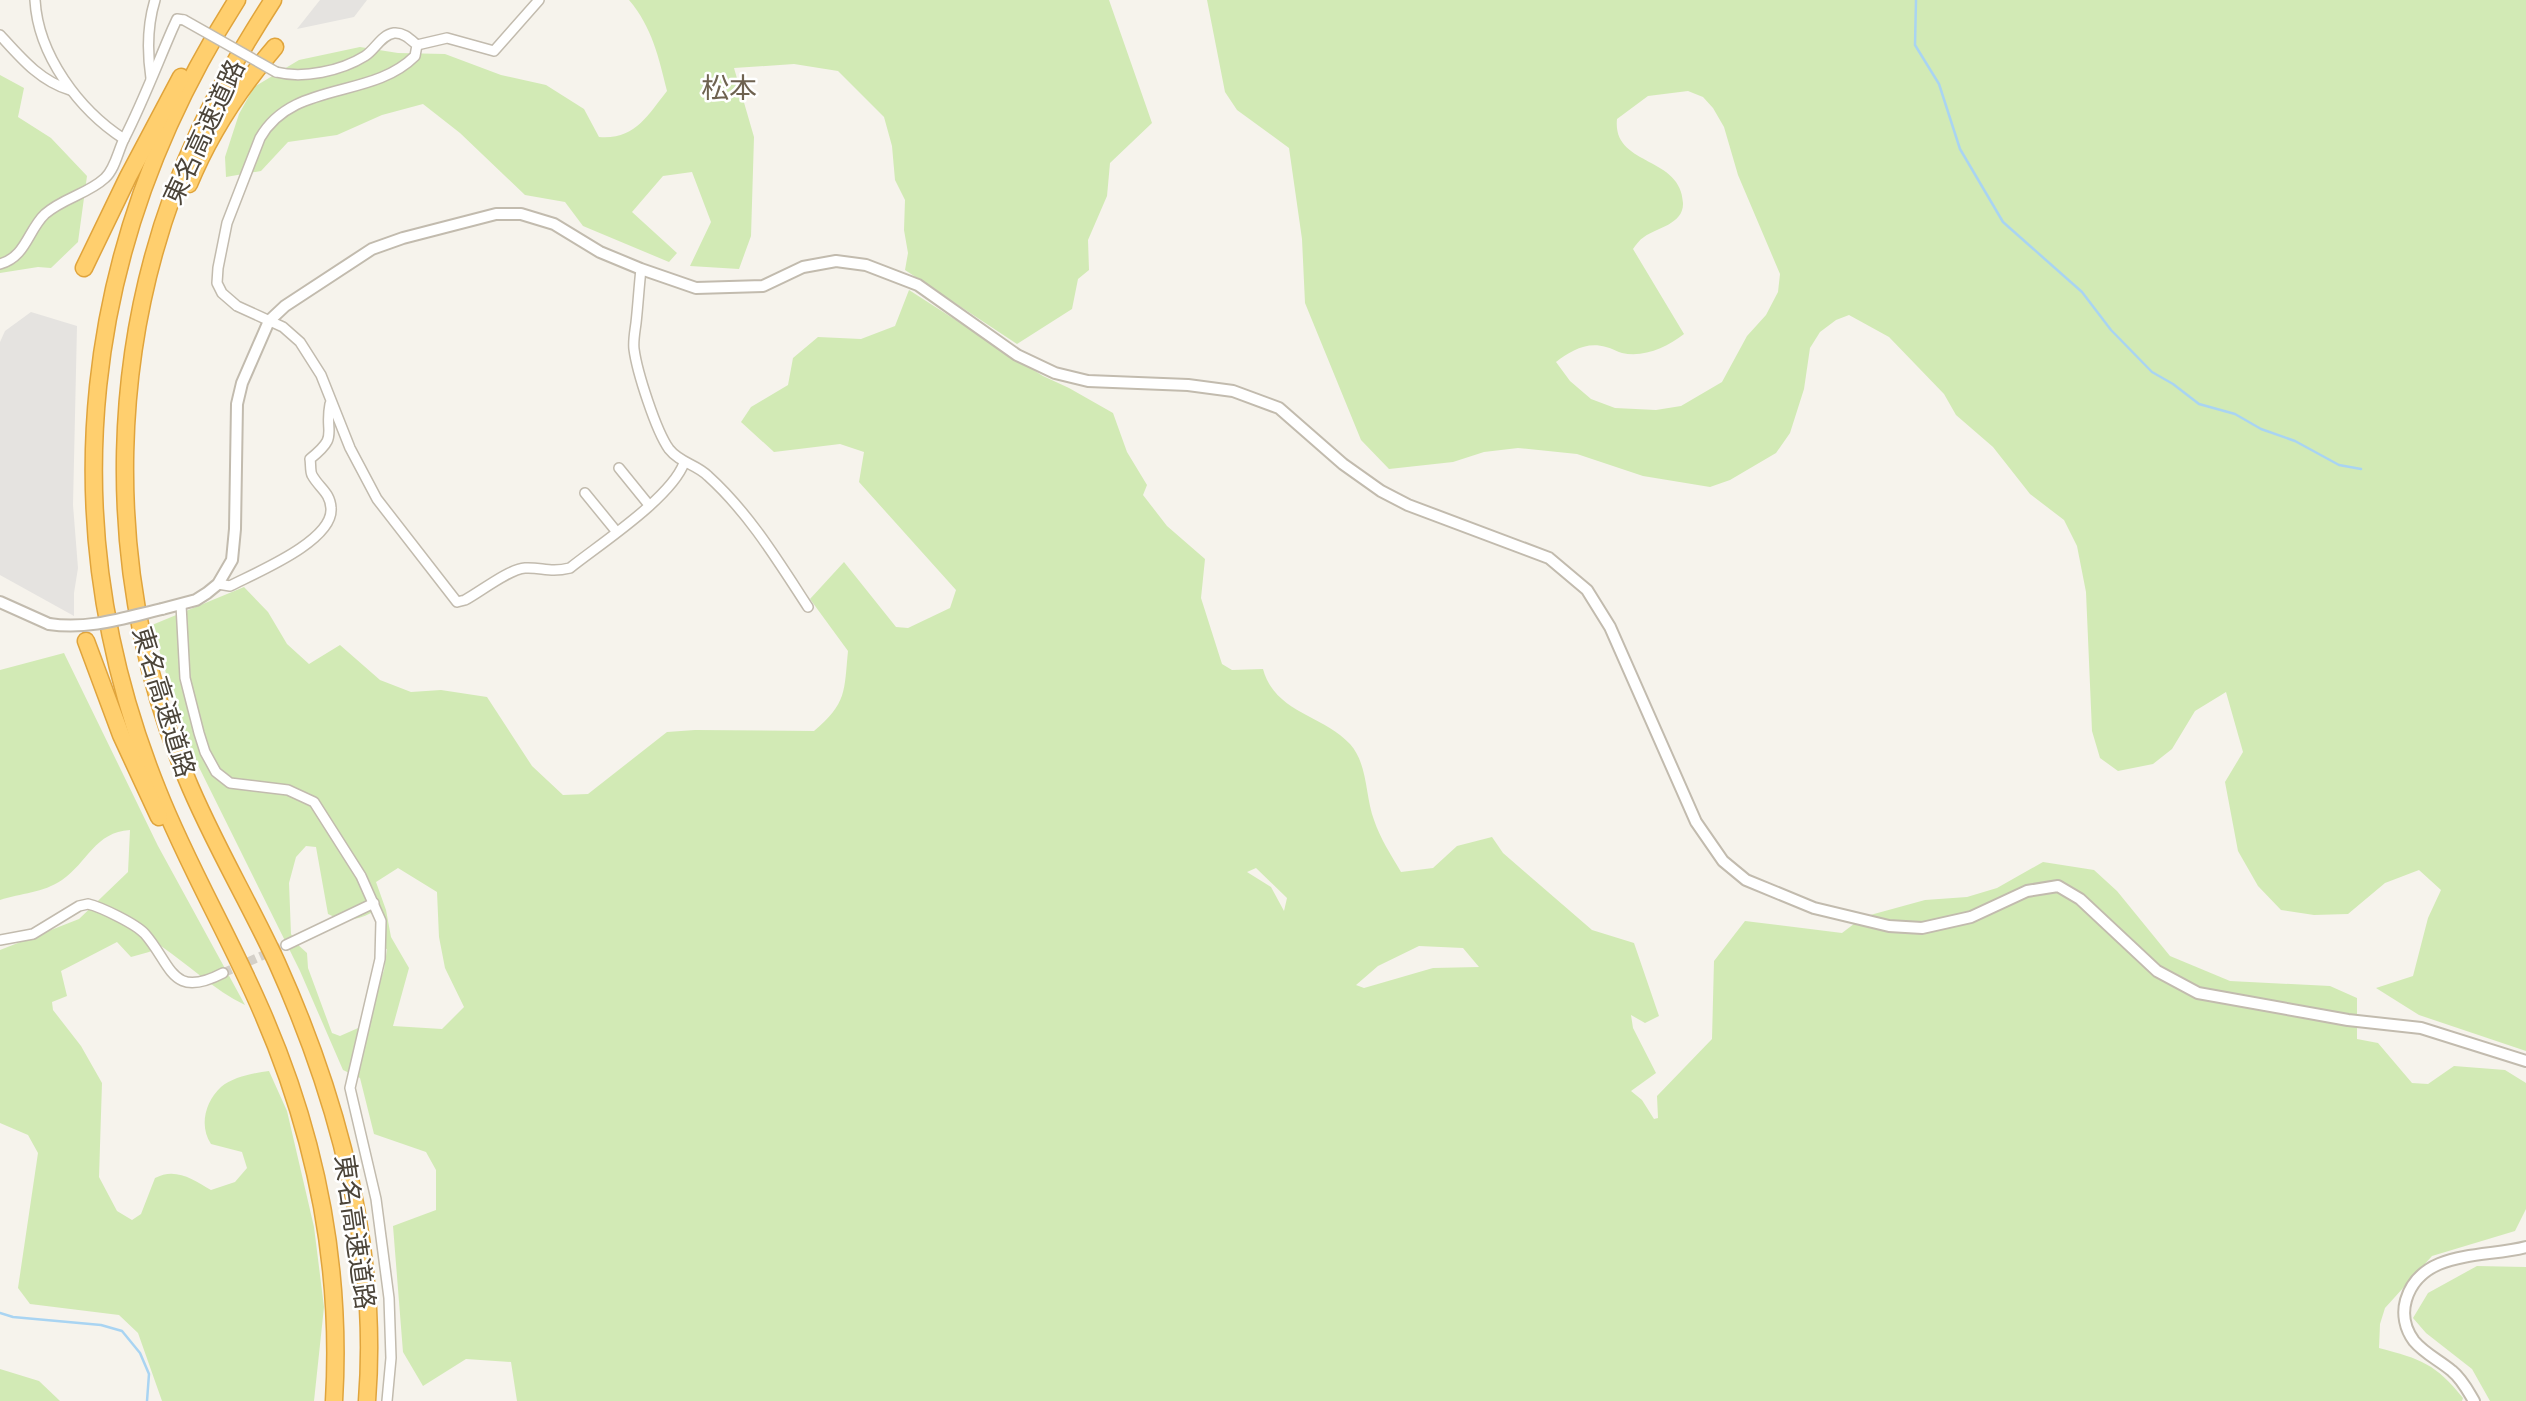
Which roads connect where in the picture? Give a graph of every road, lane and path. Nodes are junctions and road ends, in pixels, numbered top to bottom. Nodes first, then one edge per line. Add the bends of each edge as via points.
1 (35, 0) edge
2 (155, 0) edge
3 (228, 0) edge
4 (237, 0) edge
5 (273, 0) edge
6 (538, 0) edge
7 (0, 35) edge
8 (416, 45) junction
9 (275, 47) dead end
10 (151, 79) junction
11 (71, 90) junction
12 (124, 139) junction
13 (0, 264) edge
14 (84, 268) dead end
15 (640, 269) junction
16 (269, 321) junction
17 (330, 402) junction
18 (684, 463) junction
19 (619, 468) dead end
20 (124, 477) junction
21 (585, 493) dead end
22 (649, 505) junction
23 (616, 531) junction
24 (218, 584) junction
25 (0, 602) edge
26 (181, 605) junction
27 (808, 607) dead end
28 (86, 641) dead end
29 (197, 879) junction
30 (374, 903) junction
31 (0, 940) edge
32 (286, 945) tunnel mouth
33 (223, 973) tunnel mouth
34 (2526, 1061) edge
35 (2526, 1247) edge
36 (334, 1401) edge
37 (367, 1401) edge
38 (387, 1401) edge
39 (2474, 1401) edge

1 - 11 street via 41,34
2 - 10 street via 149,19
3 - 14 highway via 185,69
4 - 29 highway, 東名高速道路 via 186,89 134,215 104,334 93,447 96,545 120,681 148,766
5 - 20 highway, 東名高速道路 via 200,130 157,242 133,349
6 - 8 street via 494,51 447,38
7 - 11 street via 37,74
8 - 10 street, bridge via 397,32 387,35 366,56 341,67 289,75 177,19
8 - 16 street via 415,56 396,71 300,102 267,124 227,223 218,284 237,306
9 - 20 highway via 232,101 212,135 170,232 145,330
10 - 12 street
11 - 12 street
12 - 13 street via 108,174 46,213 17,255
15 - 16 street via 600,252 554,223 521,214 496,214 372,250
15 - 18 street via 633,347 663,440
15 - 34 street via 696,288 763,286 803,267 836,261 866,265 918,285 1017,355 1055,373 1088,381 1233,391 1279,408 1381,491 1549,558 1587,590 1610,627 1696,821 1723,861 1746,880 1814,908 1889,926 1922,928 1971,916 2027,891 2058,886 2080,899 2157,971 2198,993 2347,1020 2421,1028
16 - 17 street via 300,342 321,376
16 - 24 street via 237,404 235,546
17 - 23 street via 377,499 457,602 514,571 570,568
17 - 24 street via 327,446 310,459 311,474 326,491 332,510 325,525 300,551 230,586
18 - 22 street
18 - 27 street via 707,474 740,510
19 - 22 street
20 - 37 highway, 東名高速道路 via 134,596 160,704 192,791 303,1024 345,1152 368,1302
21 - 23 street
22 - 23 street
24 - 26 street
25 - 26 street, bridge via 49,624 70,627
26 - 30 street via 186,678 205,752 216,772 230,783 288,790 314,802
28 - 29 highway via 146,794
29 - 36 highway, 東名高速道路 via 273,1038 306,1133 331,1259
30 - 32 street
30 - 38 street via 381,921 380,960 350,1088 376,1199 389,1298
31 - 33 street via 33,934 88,904 144,932 162,968 190,984
35 - 39 street via 2437,1264 2423,1273 2408,1295 2404,1317 2414,1341 2452,1371

